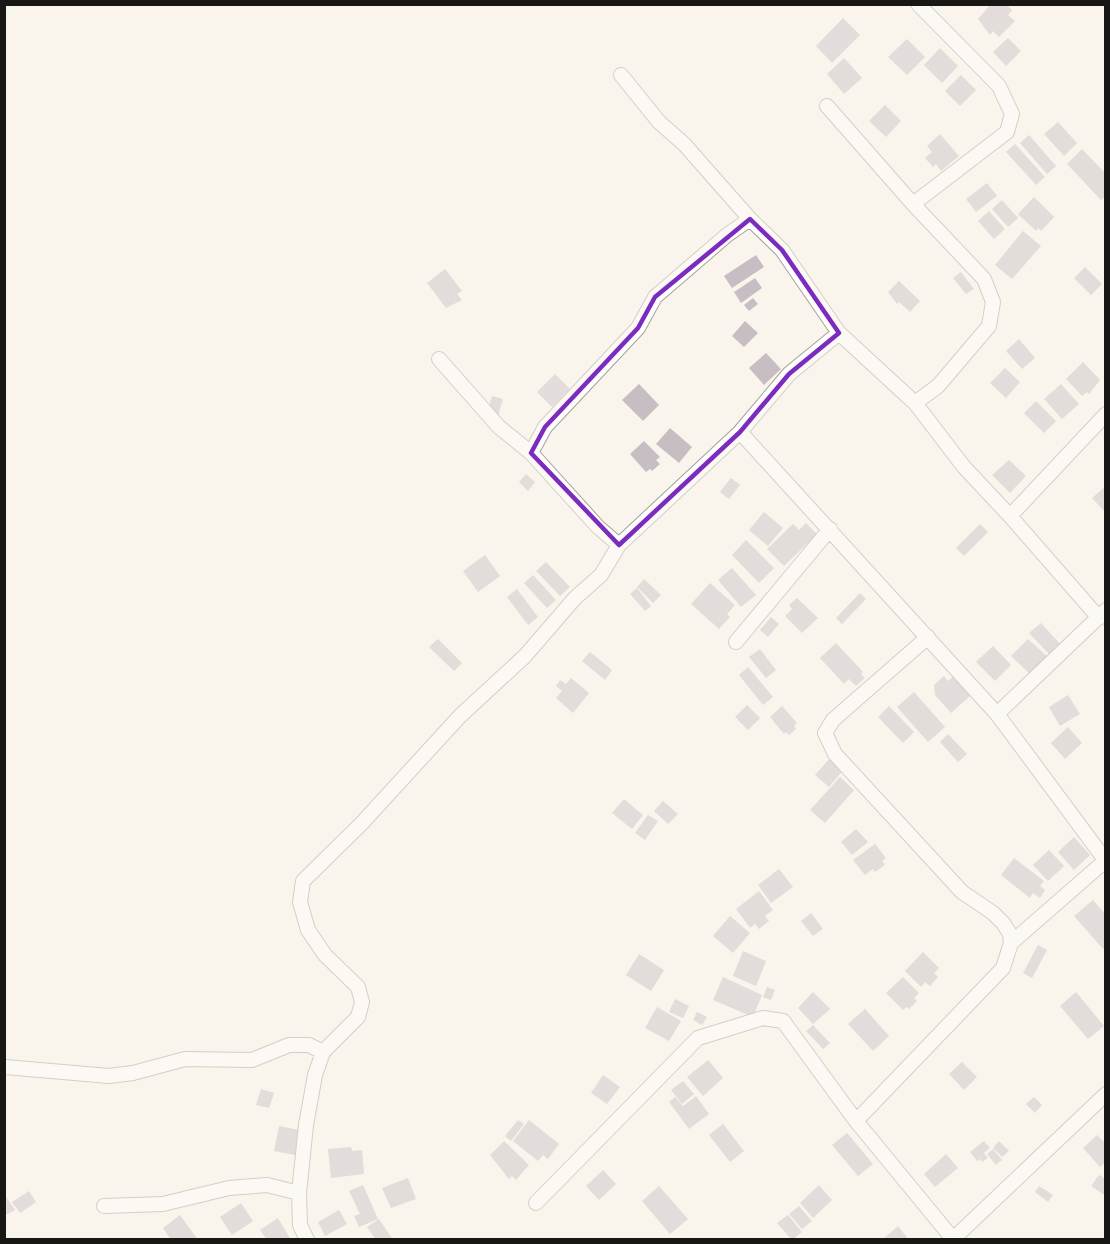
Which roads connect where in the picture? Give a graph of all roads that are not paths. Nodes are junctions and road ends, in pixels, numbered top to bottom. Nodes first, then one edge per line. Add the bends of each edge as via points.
1 (918, 4) edge
2 (621, 75) dead end
3 (827, 106) dead end
4 (913, 204) junction
5 (750, 219) junction
6 (839, 333) junction
7 (439, 358) dead end
8 (915, 403) junction
9 (1106, 414) edge
10 (740, 432) junction
11 (531, 453) junction
12 (1010, 516) junction
13 (830, 530) junction
14 (619, 544) junction
15 (1102, 614) edge
16 (928, 637) junction
17 (736, 642) dead end
18 (996, 714) junction
19 (1105, 861) edge
20 (1011, 943) junction
21 (322, 1052) junction
22 (5, 1067) edge
23 (1106, 1094) edge
24 (856, 1121) junction
25 (299, 1193) junction
26 (536, 1203) dead end
27 (104, 1206) dead end
28 (308, 1239) edge
29 (952, 1239) edge

1 - 4 street via 999,86 1012,114 1007,132
2 - 5 street via 659,122 684,144
3 - 4 street
4 - 8 street via 984,279 993,302 989,326 938,386
5 - 6 street via 782,250
5 - 11 street via 655,297 638,328 545,427
6 - 8 street
6 - 10 street via 789,374
7 - 11 street via 500,427
8 - 12 street via 964,467
9 - 12 street
10 - 13 street
10 - 14 street
11 - 14 street via 598,527
12 - 15 street
13 - 16 street
13 - 17 street
14 - 21 street via 601,575 575,598 525,656 460,716 362,823 303,880 300,902 308,930 325,955 358,987 362,1002 358,1017
15 - 18 street
16 - 18 street
16 - 20 street via 833,720 825,733 835,754 962,892 993,913 1010,934
18 - 19 street
19 - 20 street
20 - 24 street via 1003,968
21 - 22 street via 309,1045 289,1045 252,1060 185,1059 109,1076
21 - 25 street via 306,1125
23 - 29 street
24 - 26 street via 783,1020 763,1018 698,1038
24 - 29 street
25 - 27 street via 258,1185 163,1204
25 - 28 street via 300,1225

